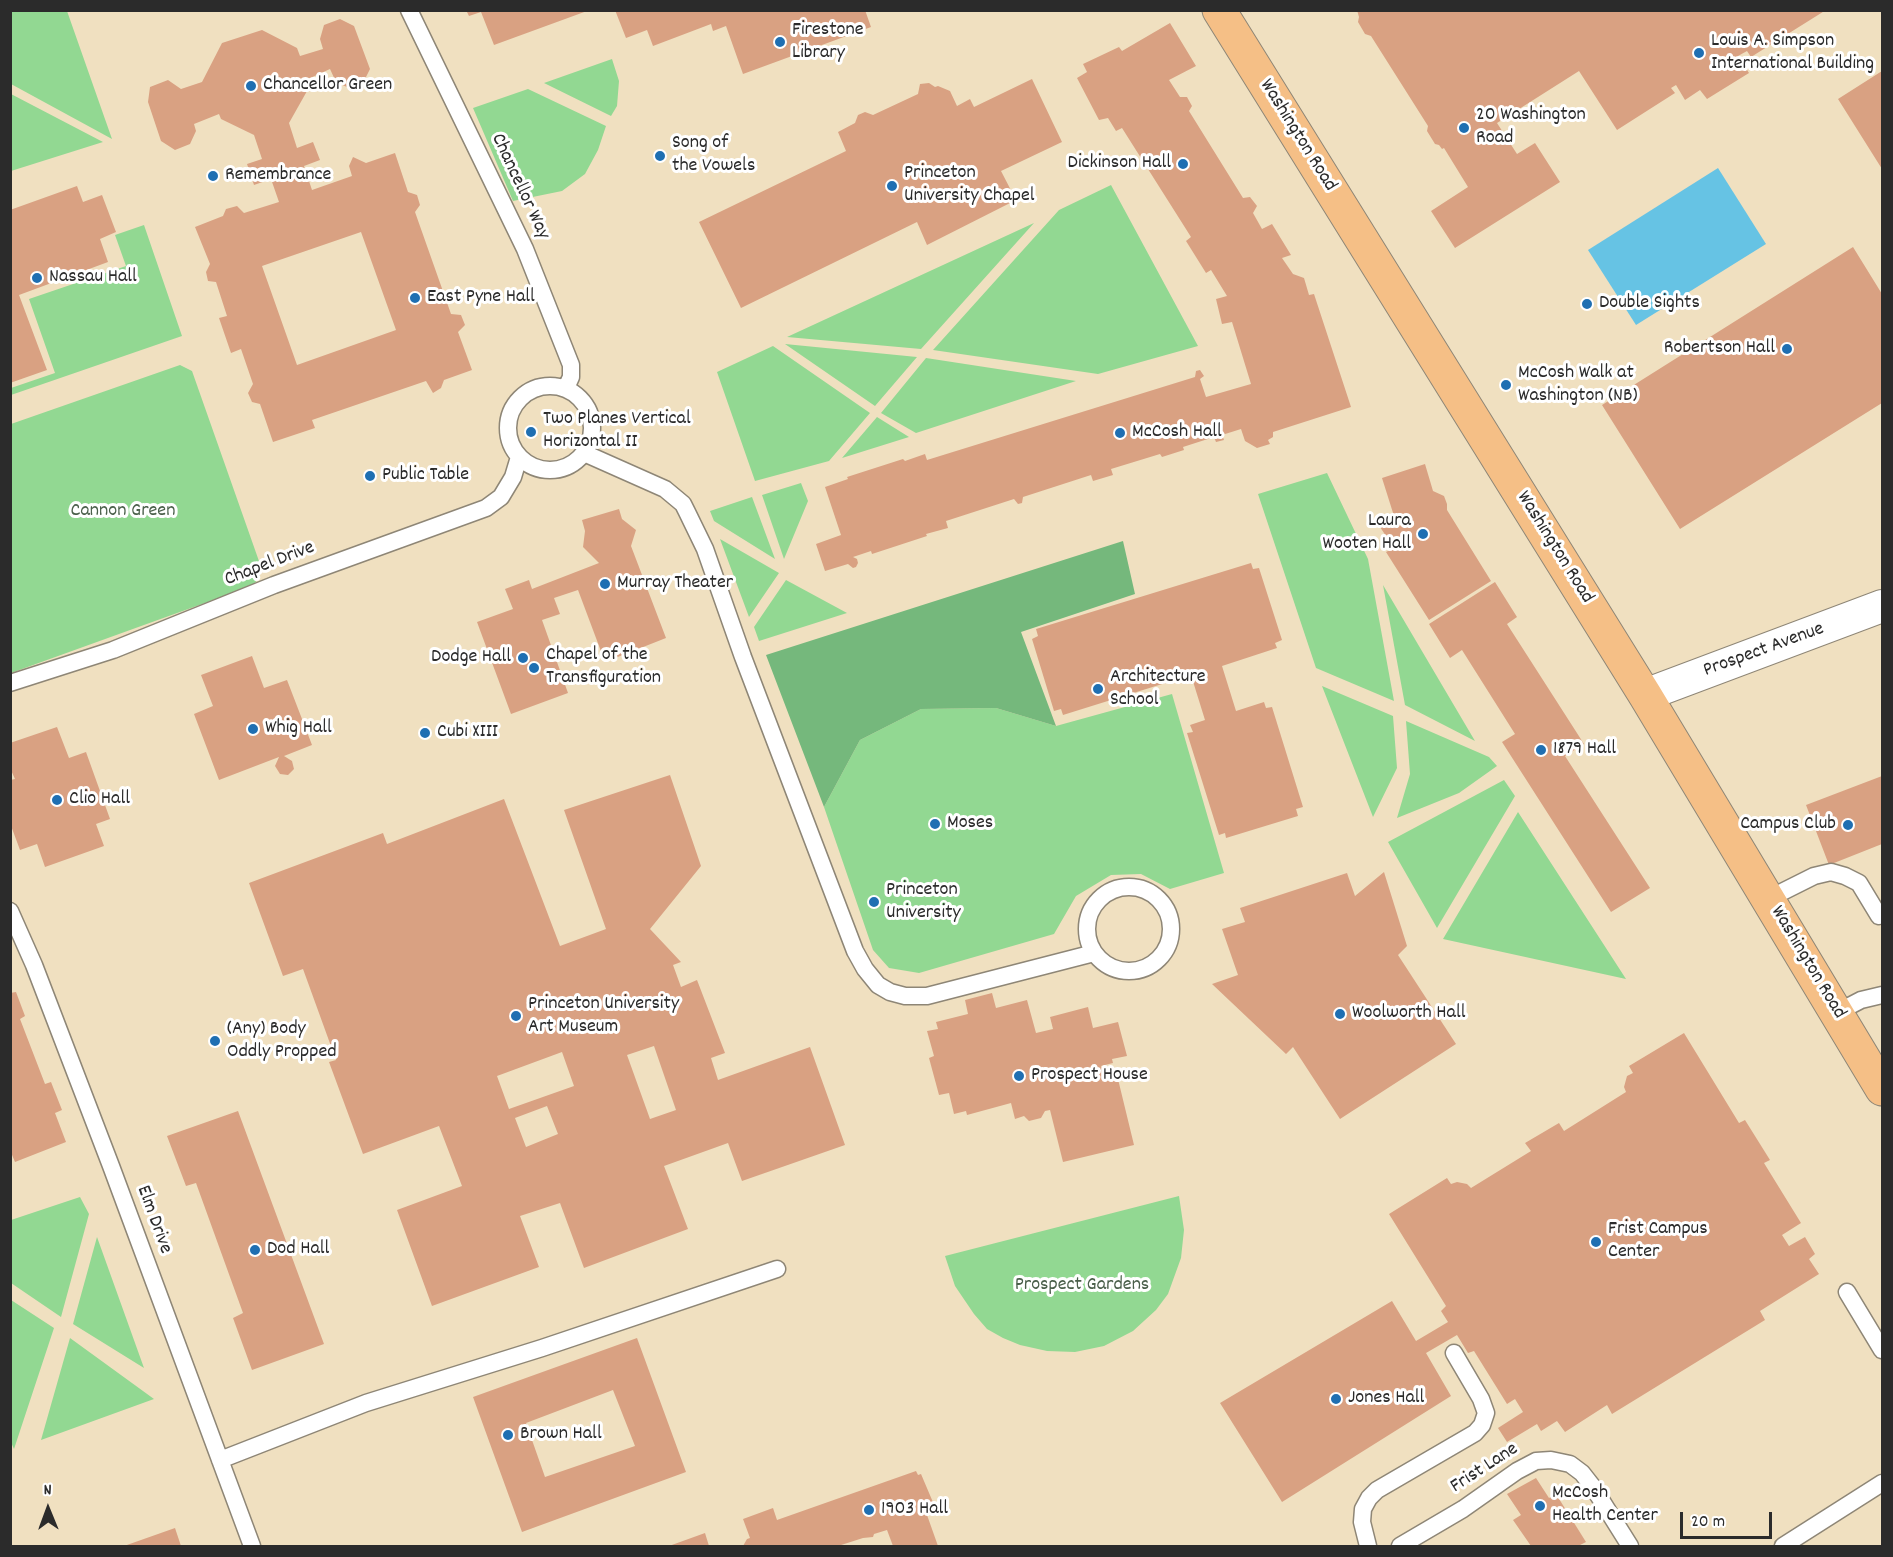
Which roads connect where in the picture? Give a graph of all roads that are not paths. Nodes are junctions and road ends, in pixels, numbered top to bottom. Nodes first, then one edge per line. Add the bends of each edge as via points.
1 (409, 10) edge
2 (1219, 10) edge
3 (566, 388) junction
4 (584, 453) junction
5 (519, 457) junction
6 (1882, 606) edge
7 (10, 684) edge
8 (1645, 695) junction
9 (1768, 899) junction
10 (10, 911) edge
11 (1879, 916) dead end
12 (1094, 953) junction
13 (1882, 995) edge
14 (1836, 1013) junction
15 (1882, 1089) edge
16 (777, 1269) dead end
17 (1848, 1292) dead end
18 (1882, 1350) edge
19 (1454, 1353) dead end
20 (220, 1460) junction
21 (1882, 1483) edge
22 (252, 1546) edge
23 (1368, 1546) edge
24 (1400, 1546) edge
25 (1630, 1546) edge
26 (1783, 1546) edge

1 - 3 lane, Chancellor Way via 525,249 570,365 571,377
2 - 8 main road, Washington Road
3 - 4 lane via 588,407 593,421 591,440
3 - 5 lane via 539,387 526,392 515,403 508,431
4 - 5 lane via 574,464 553,470 531,466
4 - 12 lane via 665,489 683,504 691,518 855,951 878,985 905,996 927,996
5 - 7 lane, Chapel Drive via 501,497 486,508 274,585 113,650
6 - 8 street, Prospect Avenue
8 - 9 main road, Washington Road
9 - 11 lane via 1814,876 1831,872 1859,883
9 - 14 main road, Washington Road
10 - 20 lane, Elm Drive via 111,1166
12 - 12 lane via 1115,969 1128,971 1151,964 1167,947 1171,935 1164,904 1148,891 1134,887 1119,887 1106,893 1089,914 1087,928
13 - 14 lane
14 - 15 main road, Washington Road
16 - 20 lane via 366,1403
17 - 18 lane
19 - 23 lane via 1481,1399 1486,1413 1482,1425 1475,1433 1373,1494 1363,1509
20 - 22 lane, Elm Drive
21 - 26 lane
24 - 25 lane, Frist Lane via 1517,1471 1536,1461 1551,1460 1570,1464 1582,1473

